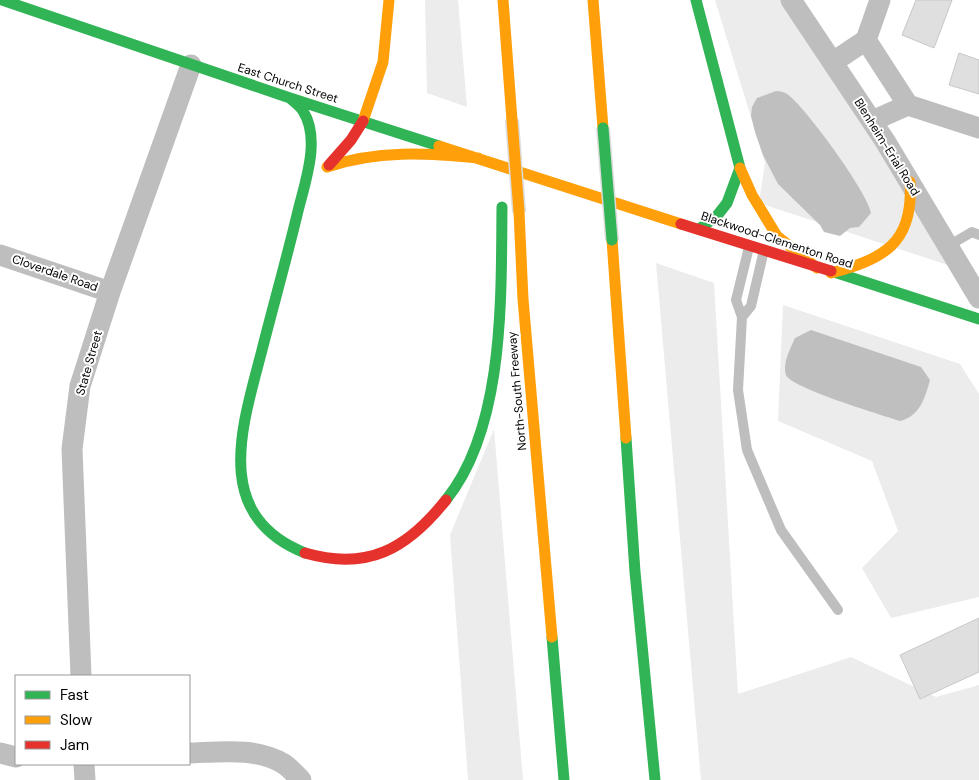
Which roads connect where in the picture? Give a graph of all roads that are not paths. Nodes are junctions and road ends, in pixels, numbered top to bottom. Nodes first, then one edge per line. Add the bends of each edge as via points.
1 (2, 0) edge
2 (389, 0) edge
3 (503, 0) edge
4 (594, 0) edge
5 (696, 0) edge
6 (791, 0) edge
7 (880, 0) edge
8 (866, 40) junction
9 (833, 62) junction
10 (191, 65) junction
11 (509, 70) junction
12 (290, 98) junction
13 (499, 104) dead end
14 (908, 105) junction
15 (872, 121) junction
16 (363, 122) junction
17 (979, 128) edge
18 (497, 150) dead end
19 (478, 158) junction
20 (327, 167) junction
21 (740, 168) junction
22 (499, 178) dead end
23 (910, 182) junction
24 (567, 187) joint
25 (502, 202) dead end
26 (299, 204) junction
27 (699, 229) junction
28 (979, 235) edge
29 (750, 245) junction
30 (948, 246) junction
31 (764, 249) junction
32 (0, 255) edge
33 (817, 268) junction
34 (831, 273) junction
35 (110, 292) junction
36 (979, 298) edge
37 (742, 317) junction
38 (979, 319) edge
39 (838, 610) dead end
40 (81, 675) edge
41 (0, 753) edge
42 (190, 754) edge
43 (15, 757) edge
44 (84, 765) edge
45 (85, 780) edge
46 (301, 780) edge
47 (564, 780) edge
48 (655, 780) edge

1 - 10 main road, East Church Street
2 - 16 main road via 389,35 384,67
3 - 11 main road, North-South Freeway
4 - 48 main road, bridge via 634,563
5 - 21 main road
6 - 9 street, Blenheim-Erial Road
7 - 8 street
8 - 9 street
8 - 14 street
9 - 15 street, Blenheim-Erial Road
10 - 12 main road, East Church Street
10 - 35 street, State Street
11 - 13 main road
11 - 47 main road, North-South Freeway, bridge via 523,299
12 - 16 main road, East Church Street
12 - 26 main road via 304,112 311,133
14 - 15 street
14 - 17 street
15 - 23 street, Blenheim-Erial Road
16 - 19 main road, East Church Street
16 - 20 main road
18 - 22 main road
19 - 20 main road via 388,152 360,156
19 - 24 main road, East Church Street
20 - 26 main road
21 - 27 main road via 728,203
21 - 33 main road via 759,209 777,236
23 - 30 street, Blenheim-Erial Road
23 - 34 main road via 908,213 894,243 874,260
24 - 27 main road, Blackwood-Clementon Road
25 - 26 main road via 499,313 493,370 475,448 461,482 442,510 418,534 391,551 362,560 331,560 282,543 261,524 248,505 242,484 239,453 246,411
27 - 29 main road, Blackwood-Clementon Road
28 - 30 lane via 972,232
29 - 31 main road, Blackwood-Clementon Road
29 - 37 lane via 736,300
30 - 36 street, Blenheim-Erial Road
31 - 33 main road, Blackwood-Clementon Road
31 - 37 lane via 751,306
32 - 35 street, Cloverdale Road
33 - 34 main road, Blackwood-Clementon Road
34 - 38 main road, Blackwood-Clementon Road
35 - 40 street, State Street via 80,386 72,450
37 - 39 lane via 738,390 748,450 781,530
41 - 43 street
42 - 46 street via 238,751 268,758 284,764
44 - 45 street

